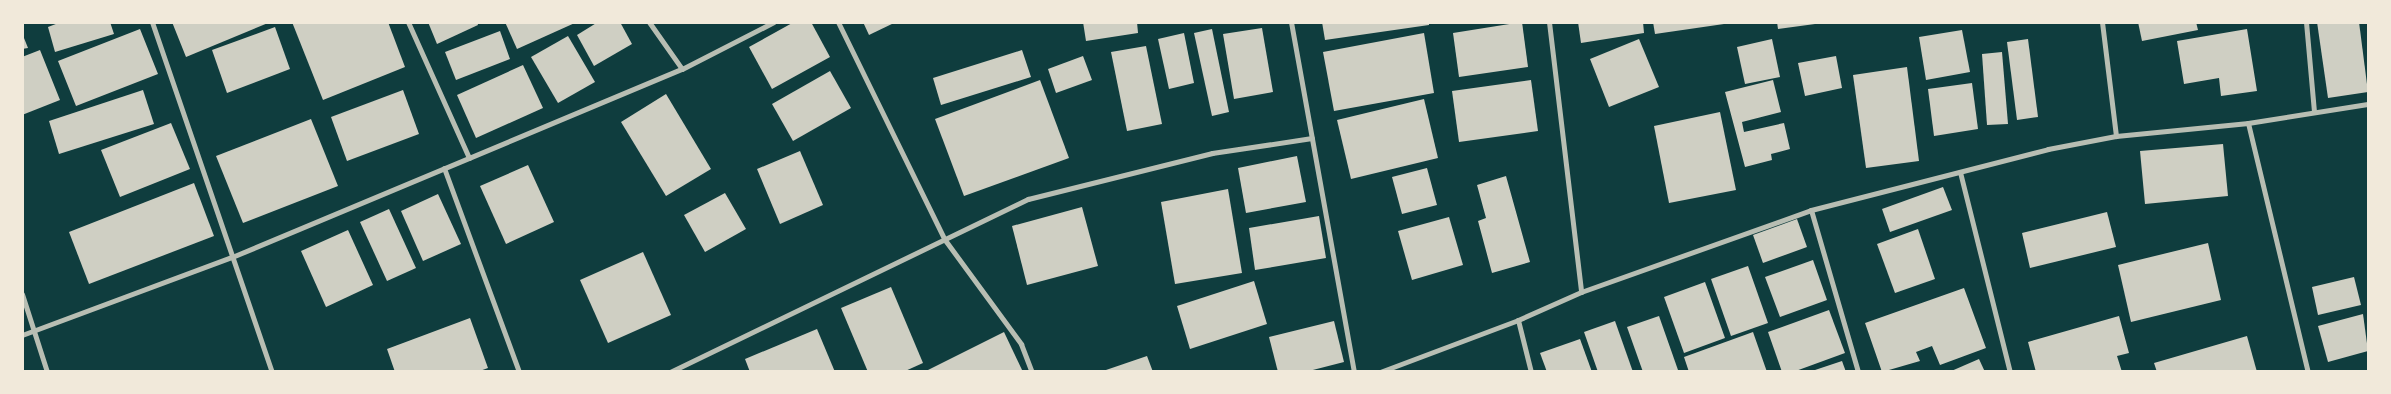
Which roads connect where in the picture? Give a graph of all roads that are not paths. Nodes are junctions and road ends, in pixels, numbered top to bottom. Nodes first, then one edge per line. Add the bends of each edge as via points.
1 (152, 22) edge
2 (408, 22) edge
3 (649, 22) edge
4 (774, 22) edge
5 (838, 22) edge
6 (1291, 22) edge
7 (1549, 22) edge
8 (2102, 22) edge
9 (2306, 22) edge
10 (682, 68) junction
11 (2368, 104) edge
12 (2314, 111) junction
13 (2248, 123) junction
14 (2116, 136) junction
15 (1312, 138) junction
16 (469, 158) junction
17 (444, 168) junction
18 (1960, 172) junction
19 (1811, 210) junction
20 (945, 240) junction
21 (232, 257) junction
22 (1581, 292) junction
23 (22, 294) edge
24 (1518, 320) junction
25 (34, 331) junction
26 (22, 335) edge
27 (47, 372) edge
28 (272, 372) edge
29 (519, 372) edge
30 (670, 372) edge
31 (1032, 372) edge
32 (1354, 372) edge
33 (1380, 372) edge
34 (1532, 372) edge
35 (1858, 372) edge
36 (2010, 372) edge
37 (2308, 372) edge

1 - 21 street
2 - 16 street
3 - 10 street
4 - 10 street
5 - 20 street
6 - 15 street
7 - 22 street
8 - 14 street
9 - 12 street
10 - 16 street
11 - 12 street
12 - 13 street
13 - 14 street
13 - 37 street
14 - 18 street via 2048,149
15 - 20 street via 1212,153 1028,199
15 - 32 street
16 - 17 street
17 - 21 street
17 - 29 street
18 - 19 street
18 - 36 street
19 - 22 street
19 - 35 street
20 - 30 street
20 - 31 street via 1022,344
21 - 25 street
21 - 28 street
22 - 24 street
23 - 25 street
24 - 33 street
24 - 34 street
25 - 26 street
25 - 27 street

